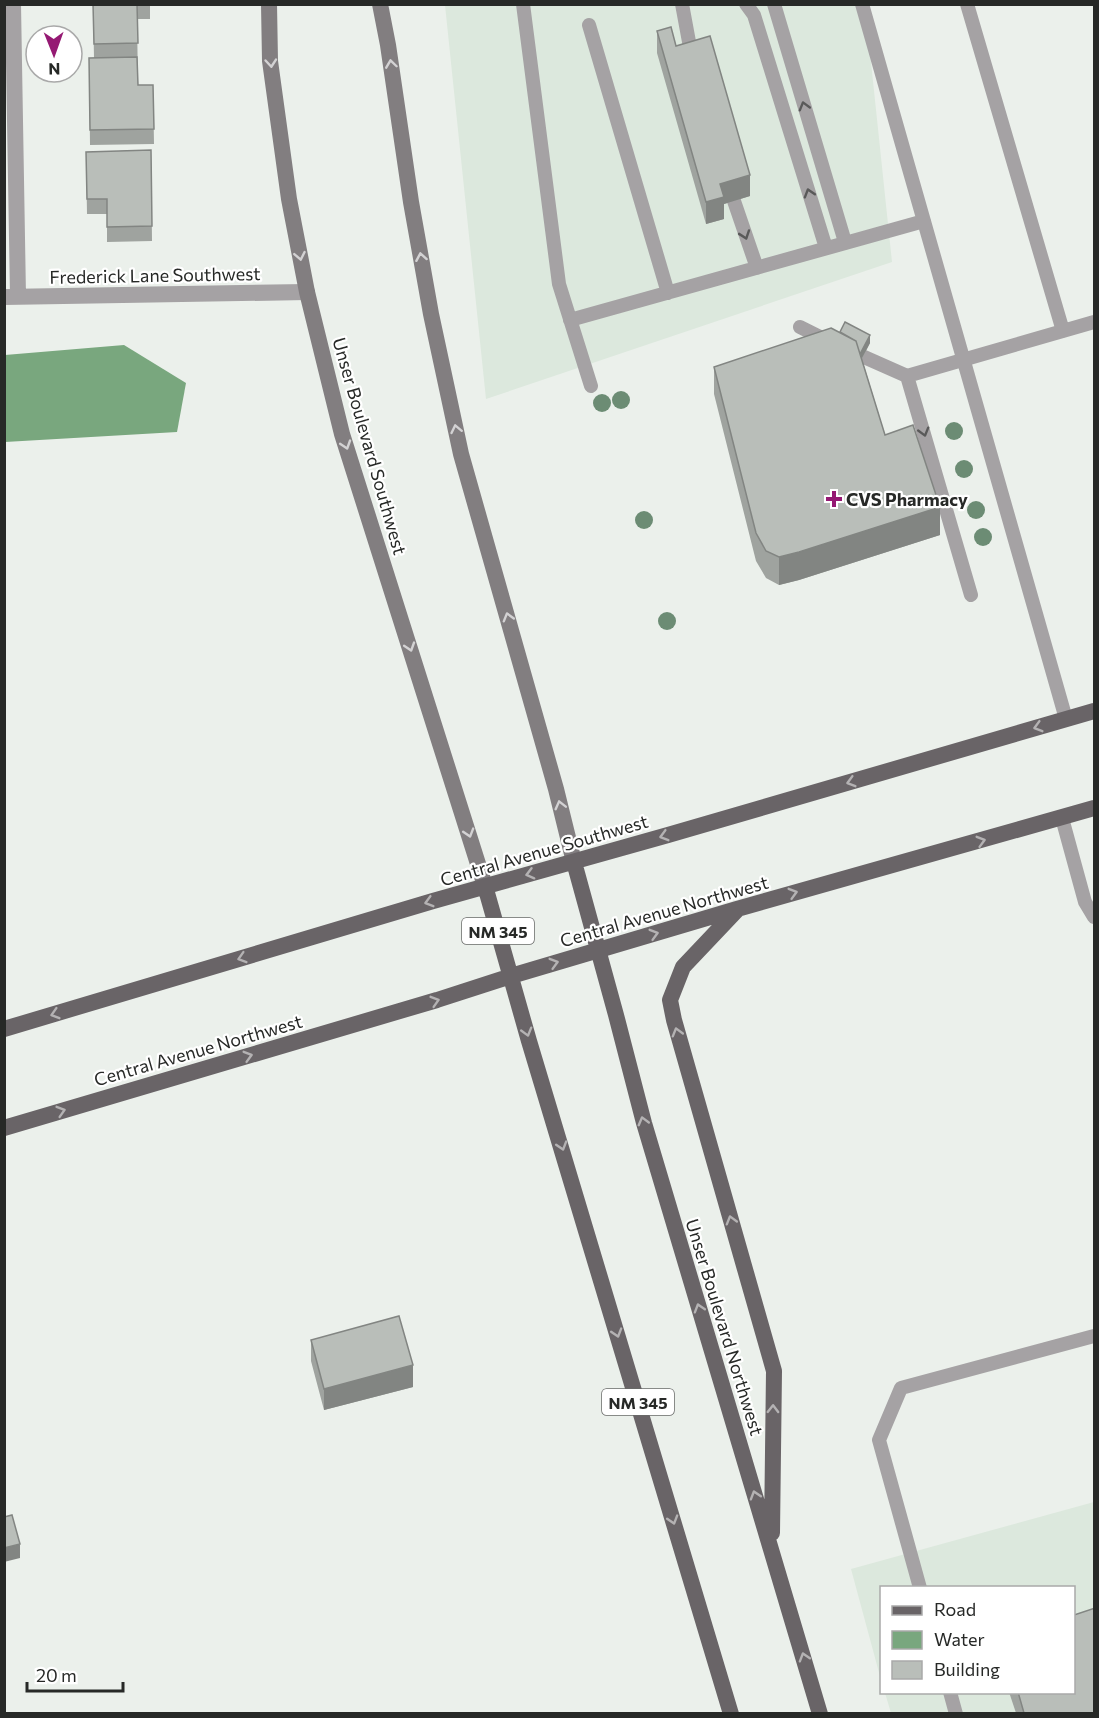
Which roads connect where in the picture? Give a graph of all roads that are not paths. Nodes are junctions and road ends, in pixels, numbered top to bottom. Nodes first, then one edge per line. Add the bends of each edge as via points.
1 (13, 4) edge
2 (269, 4) edge
3 (380, 4) edge
4 (523, 4) edge
5 (681, 4) edge
6 (746, 4) edge
7 (774, 4) edge
8 (862, 4) edge
9 (967, 4) edge
10 (589, 25) dead end
11 (693, 62) edge
12 (734, 201) edge
13 (924, 221) junction
14 (845, 242) junction
15 (826, 248) junction
16 (756, 268) junction
17 (307, 292) junction
18 (668, 292) junction
19 (11, 296) edge
20 (570, 320) junction
21 (1095, 322) edge
22 (800, 327) dead end
23 (1063, 331) junction
24 (964, 361) junction
25 (907, 376) junction
26 (591, 386) dead end
27 (971, 595) dead end
28 (1095, 711) edge
29 (1066, 719) junction
30 (1095, 808) edge
31 (1062, 818) junction
32 (574, 862) junction
33 (486, 886) junction
34 (737, 909) junction
35 (1095, 917) edge
36 (597, 950) junction
37 (511, 976) junction
38 (4, 1029) edge
39 (4, 1128) edge
40 (1095, 1336) edge
41 (771, 1551) junction
42 (920, 1586) edge
43 (951, 1694) edge
44 (730, 1713) edge
45 (820, 1713) edge
46 (956, 1713) edge

1 - 19 street
2 -> 17 main road, Unser Boulevard Southwest via 272,72 289,199
32 -> 3 main road via 461,454 431,314
4 - 20 lane via 559,284
5 - 11 lane
15 -> 6 lane via 754,15
14 -> 7 lane
8 - 13 lane
9 - 23 lane
10 - 18 lane
12 -> 16 lane
13 - 14 lane
13 - 24 lane
14 - 15 lane
15 - 16 lane
16 - 18 lane
17 - 19 street, Frederick Lane Southwest
17 -> 33 main road, Unser Boulevard Southwest via 342,434
18 - 20 lane
20 - 26 lane
21 - 23 lane
22 - 25 lane
23 - 24 lane
24 - 25 lane
24 - 29 lane
25 -> 27 lane
28 - 29 main road, Central Avenue Southwest
29 -> 32 main road, Central Avenue Southwest
30 - 31 main road, Central Avenue Northwest
34 -> 31 main road, Central Avenue Northwest
31 - 35 lane via 1085,902
32 -> 33 main road, Central Avenue Southwest
32 - 36 main road, Unser Boulevard Northwest
33 - 37 main road, NM 345
33 -> 38 main road, Central Avenue Southwest
36 -> 34 main road, Central Avenue Northwest
41 -> 34 main road via 774,1371 670,1000 683,967
37 -> 36 main road, Central Avenue Northwest
41 -> 36 main road, Unser Boulevard Northwest via 644,1124
39 -> 37 main road, Central Avenue Northwest
37 -> 44 main road, NM 345
40 - 42 lane via 901,1388 879,1440
45 -> 41 main road, Unser Boulevard Northwest
43 - 46 lane

